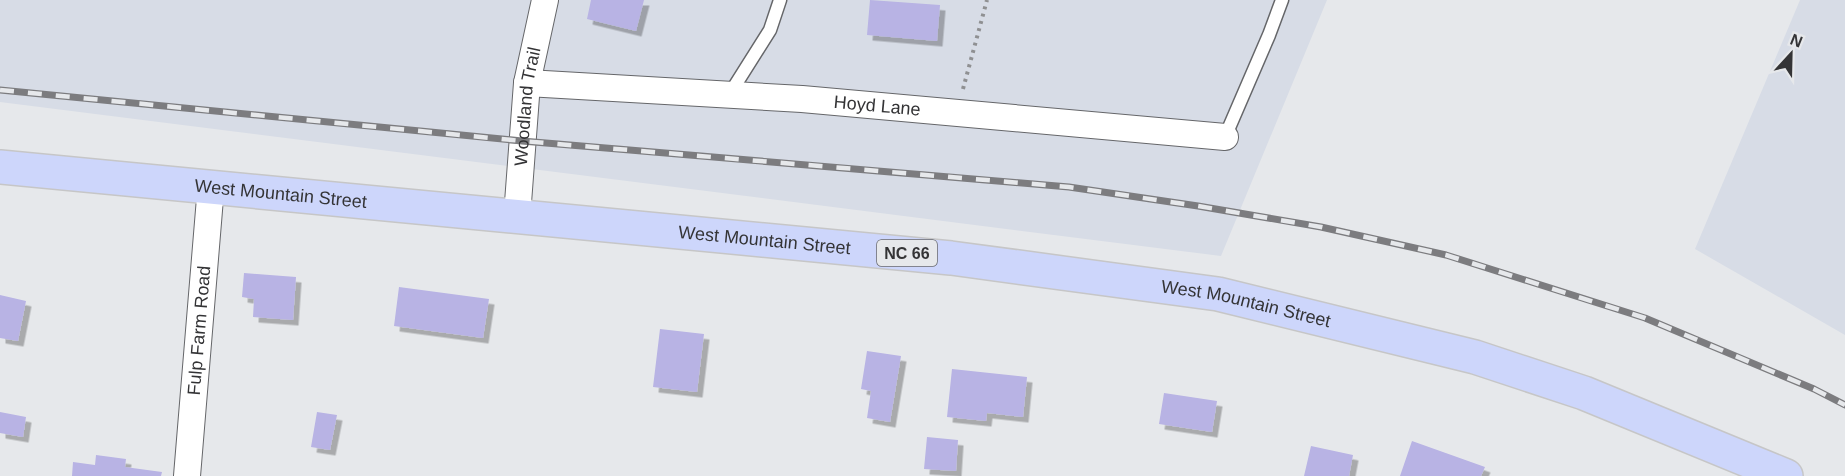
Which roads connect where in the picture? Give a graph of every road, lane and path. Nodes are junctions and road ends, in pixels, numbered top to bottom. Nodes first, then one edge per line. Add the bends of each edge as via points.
1 (544, 0) edge
2 (780, 0) edge
3 (987, 0) edge
4 (1282, 0) edge
5 (527, 83) junction
6 (729, 95) junction
7 (957, 112) junction
8 (1225, 137) joint
9 (0, 167) edge
10 (211, 186) junction
11 (517, 216) junction
12 (1774, 473) edge
13 (187, 476) edge

1 - 5 street, Woodland Trail
2 - 6 lane via 770,30
3 - 7 path
4 - 8 lane
5 - 6 street, Hoyd Lane
5 - 11 street, Woodland Trail
6 - 7 street, Hoyd Lane
7 - 8 street, Hoyd Lane
9 - 10 main road, West Mountain Street / NC 66
10 - 11 main road, West Mountain Street / NC 66
10 - 13 street, Fulp Farm Road
11 - 12 main road, West Mountain Street / NC 66 via 951,258 1218,294 1475,357 1584,393

